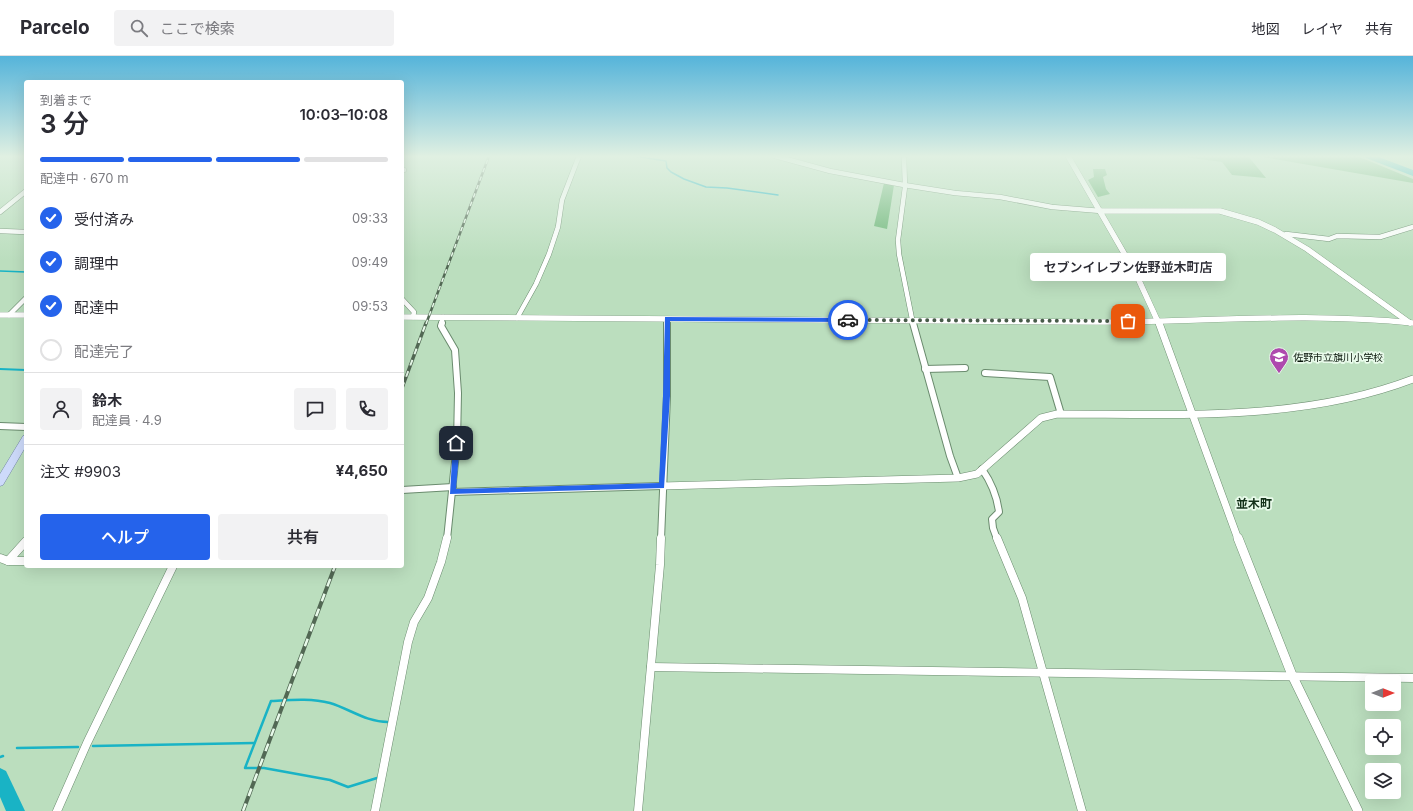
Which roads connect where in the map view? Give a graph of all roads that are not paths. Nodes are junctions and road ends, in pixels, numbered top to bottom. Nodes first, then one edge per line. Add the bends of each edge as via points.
1 (565, 191) edge
2 (903, 191) edge
3 (944, 191) edge
4 (1089, 191) edge
5 (24, 193) edge
6 (0, 212) edge
7 (1101, 212) junction
8 (1413, 227) edge
9 (0, 231) edge
10 (24, 232) edge
11 (1286, 234) junction
12 (24, 300) edge
13 (404, 301) edge
14 (0, 315) edge
15 (9, 315) junction
16 (24, 315) edge
17 (404, 317) edge
18 (413, 317) junction
19 (443, 317) junction
20 (517, 318) junction
21 (667, 319) junction
22 (912, 320) junction
23 (1158, 322) junction
24 (1412, 323) edge
25 (965, 368) dead end
26 (925, 369) junction
27 (985, 373) dead end
28 (1413, 379) edge
29 (1193, 413) junction
30 (1061, 414) junction
31 (0, 426) edge
32 (24, 427) edge
33 (24, 441) edge
34 (982, 469) junction
35 (958, 478) junction
36 (0, 482) edge
37 (662, 486) junction
38 (404, 490) edge
39 (452, 490) junction
40 (24, 543) edge
41 (0, 558) edge
42 (8, 561) junction
43 (24, 561) edge
44 (172, 568) edge
45 (651, 667) junction
46 (1043, 673) junction
47 (1292, 675) junction
48 (1413, 678) edge
49 (57, 811) edge
50 (375, 811) edge
51 (638, 811) edge
52 (1082, 811) edge
53 (1358, 811) edge

1 - 20 street via 550,254
2 - 22 street via 898,240
3 - 7 street
4 - 7 street
5 - 6 street
7 - 11 street via 1220,211 1260,221
7 - 23 street via 1136,274
8 - 11 street via 1380,236 1337,236 1329,239
9 - 10 street
11 - 24 street
12 - 15 street
13 - 18 street via 412,307
14 - 15 street
15 - 16 street
17 - 18 street
18 - 19 street
19 - 20 street
19 - 39 street via 441,326 456,356 457,422
20 - 21 street
21 - 22 street
21 - 37 street via 667,396
22 - 23 street
22 - 26 street
23 - 24 street via 1310,318 1373,319
23 - 29 street
25 - 26 street
26 - 35 street
27 - 30 street via 1050,377
28 - 29 street via 1359,397 1280,409
29 - 30 street
29 - 47 street via 1240,548
30 - 34 street via 1041,418
31 - 32 street
33 - 36 main road
34 - 35 street via 977,474
34 - 46 street via 998,499 999,512 992,519 993,528 1022,598
35 - 37 street
37 - 39 street
37 - 45 street via 660,565
38 - 39 street
39 - 50 street via 447,538 441,562 428,598 414,622 408,642
40 - 42 street
41 - 42 street
42 - 43 street
44 - 49 street
45 - 46 street
45 - 51 street
46 - 47 street
46 - 52 street
47 - 48 street
47 - 53 street

